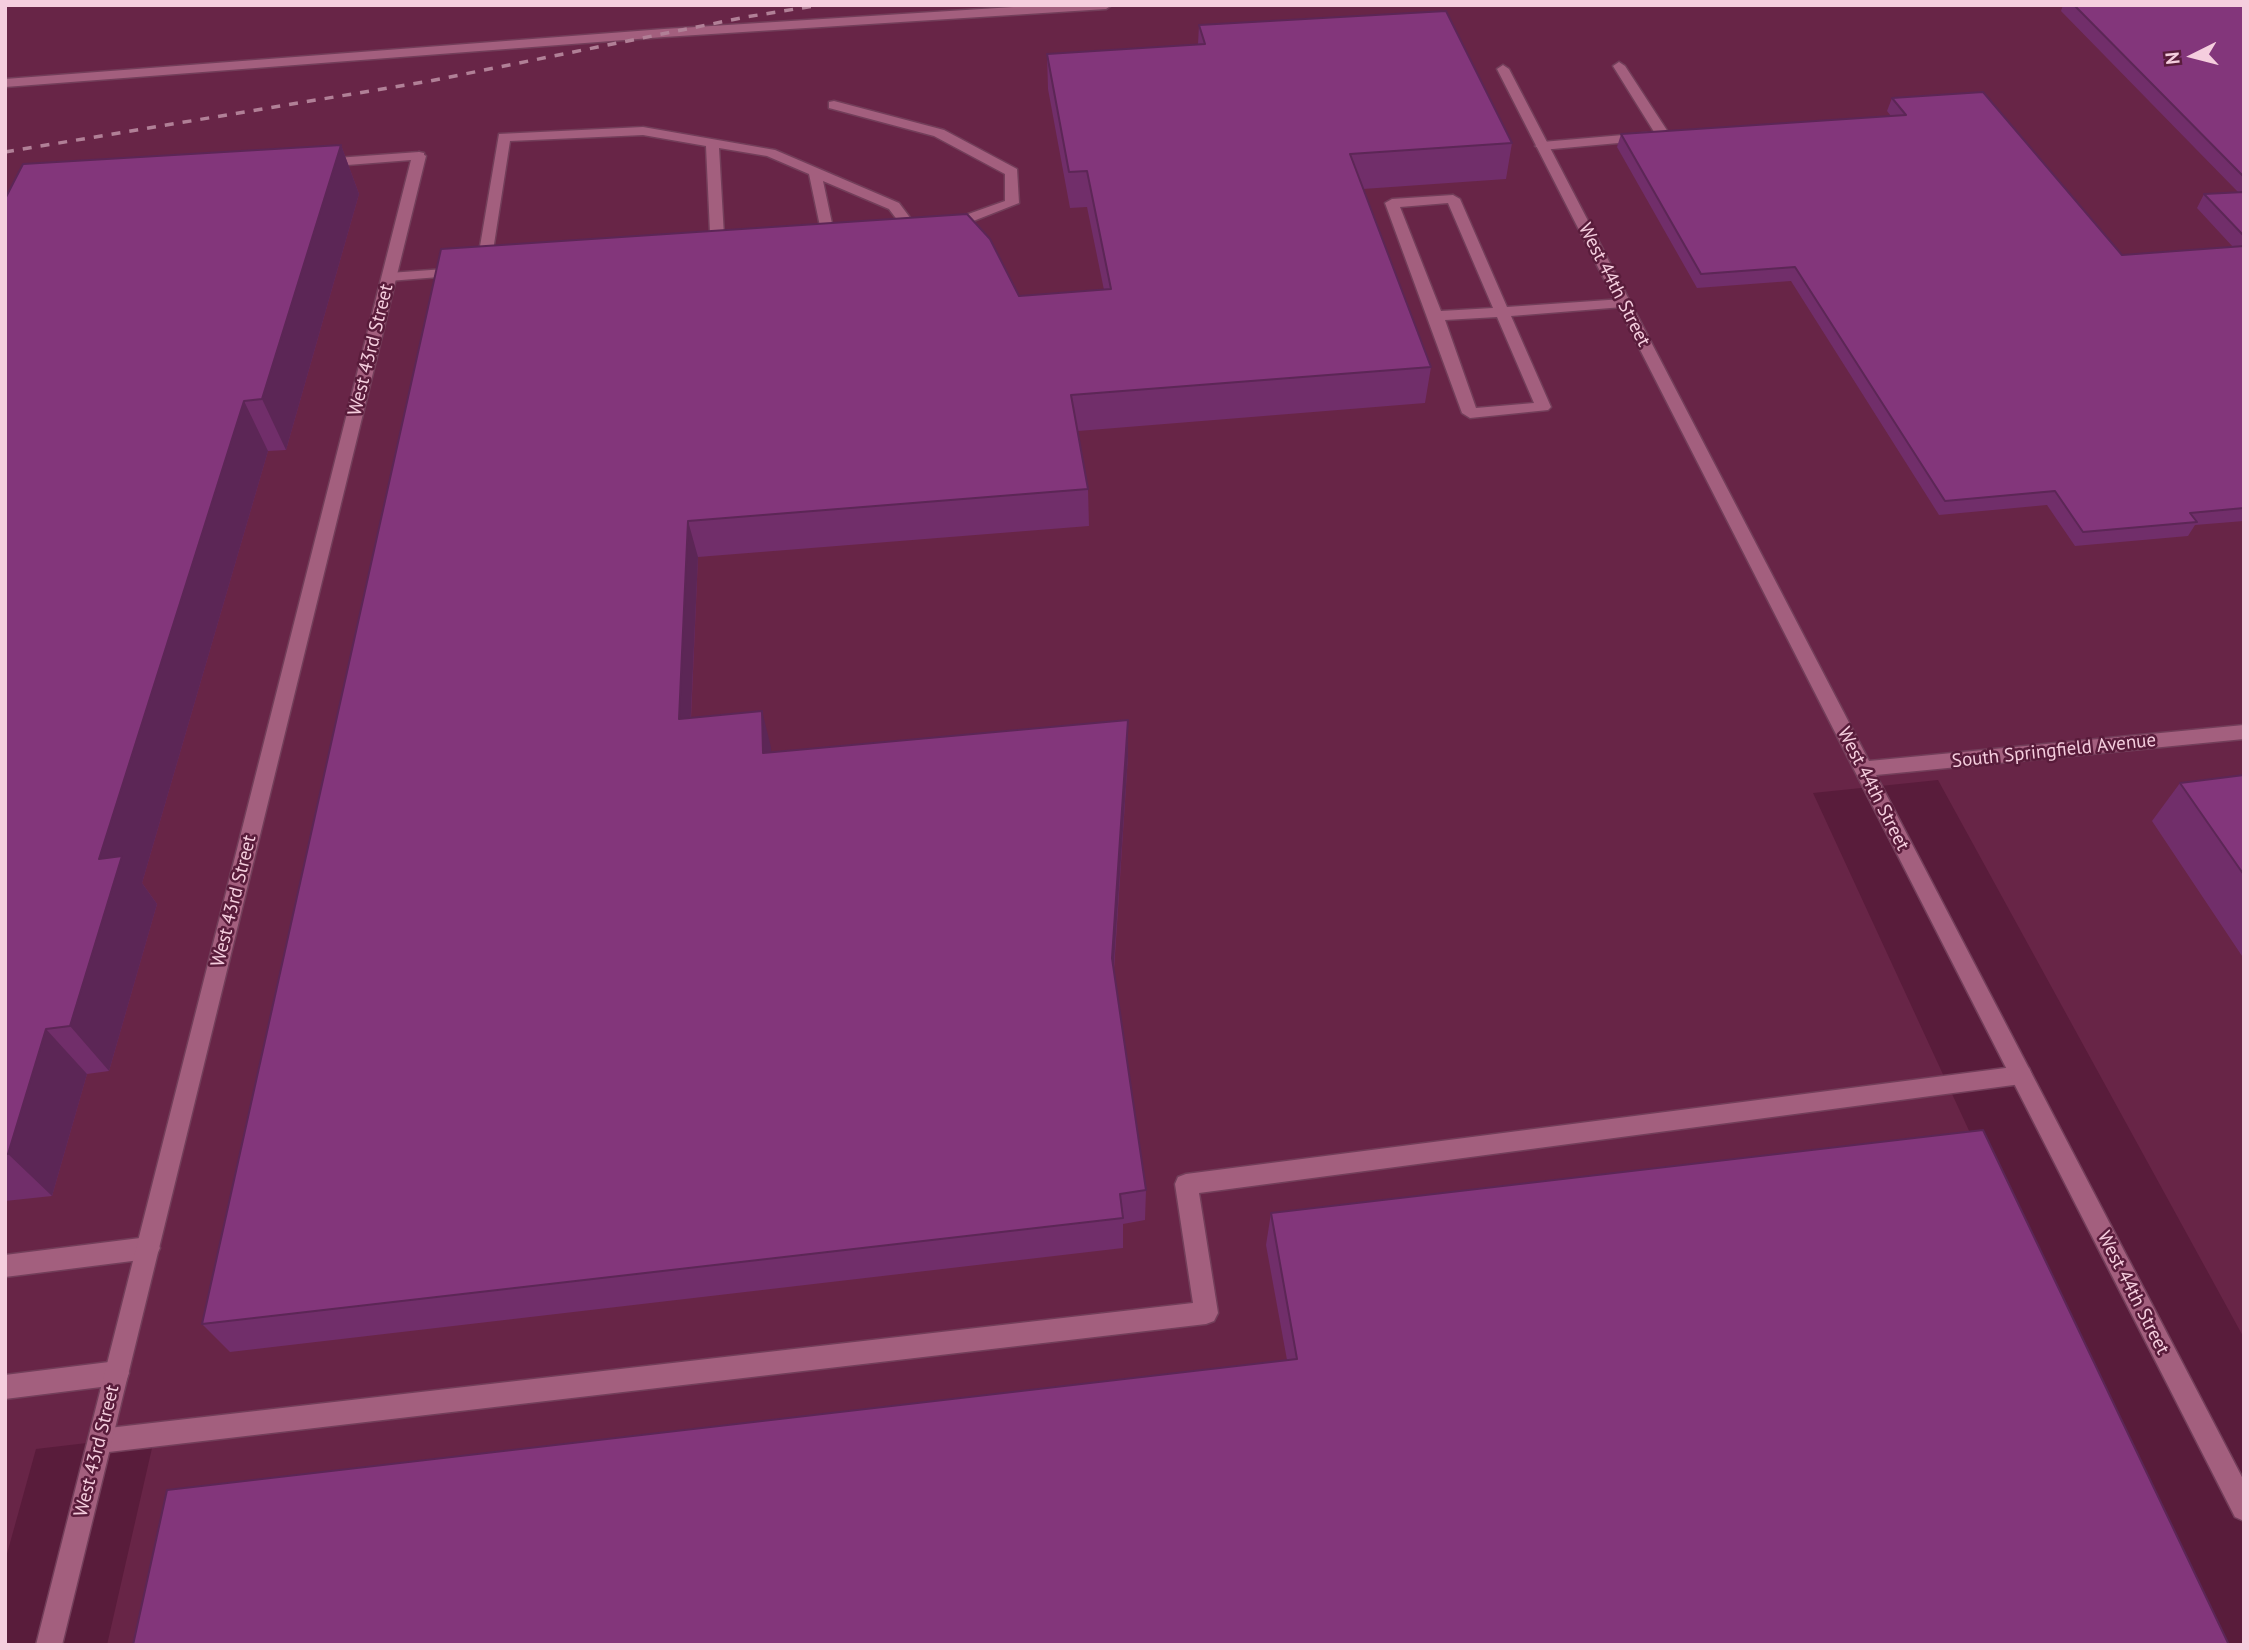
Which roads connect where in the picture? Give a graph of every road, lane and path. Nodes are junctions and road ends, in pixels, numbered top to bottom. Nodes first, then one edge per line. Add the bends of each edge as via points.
1 (1106, 5) edge
2 (1619, 66) dead end
3 (1503, 69) dead end
4 (5, 83) edge
5 (834, 105) dead end
6 (712, 143) junction
7 (1542, 146) junction
8 (312, 164) edge
9 (815, 172) junction
10 (830, 247) edge
11 (718, 254) edge
12 (389, 277) junction
13 (1623, 303) junction
14 (1502, 312) junction
15 (1436, 316) junction
16 (2244, 732) edge
17 (1863, 769) junction
18 (2021, 1075) junction
19 (148, 1248) junction
20 (5, 1266) edge
21 (117, 1373) junction
22 (5, 1387) edge
23 (100, 1441) junction
24 (2244, 1508) edge
25 (49, 1645) edge

1 - 4 street
2 - 7 street via 1670,135
3 - 7 street, West 44th Street
5 - 9 street via 939,133 1012,172 1012,203 954,226 909,235 894,206
6 - 9 street via 770,153
6 - 11 street
6 - 12 street via 643,131 503,137 490,270
7 - 13 street, West 44th Street
8 - 12 street, West 43rd Street via 419,156
9 - 10 street
12 - 19 street, West 43rd Street
13 - 14 street
13 - 17 street, West 44th Street
14 - 15 street
14 - 15 street via 1543,407 1470,413
14 - 15 street via 1453,200 1392,203
16 - 17 street, South Springfield Avenue
17 - 18 street, West 44th Street
18 - 23 street via 1186,1184 1206,1313
18 - 24 street, West 44th Street
19 - 20 street
19 - 21 street, West 43rd Street
21 - 22 street
21 - 23 street, West 43rd Street
23 - 25 street, West 43rd Street

